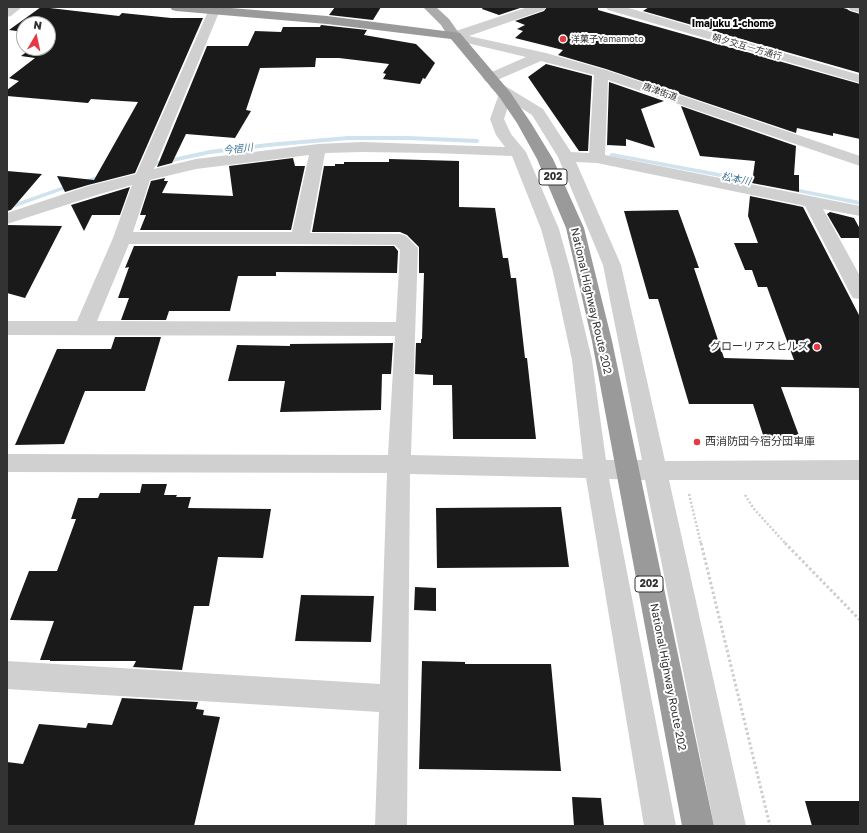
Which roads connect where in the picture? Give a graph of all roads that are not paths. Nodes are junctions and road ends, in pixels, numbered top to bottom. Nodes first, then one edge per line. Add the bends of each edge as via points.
1 (16, 7) edge
2 (176, 7) edge
3 (428, 7) edge
4 (540, 7) edge
5 (612, 7) edge
6 (854, 7) edge
7 (860, 9) edge
8 (214, 10) junction
9 (7, 13) edge
10 (455, 36) junction
11 (541, 56) junction
12 (601, 73) junction
13 (860, 78) edge
14 (497, 87) junction
15 (318, 149) junction
16 (518, 152) junction
17 (566, 157) junction
18 (597, 158) junction
19 (860, 161) edge
20 (146, 169) junction
21 (811, 202) junction
22 (860, 211) edge
23 (7, 219) edge
24 (122, 238) junction
25 (300, 238) junction
26 (860, 293) edge
27 (7, 328) edge
28 (84, 328) junction
29 (406, 329) junction
30 (7, 463) edge
31 (399, 464) junction
32 (596, 469) junction
33 (656, 470) junction
34 (860, 470) edge
35 (7, 675) edge
36 (394, 699) junction
37 (391, 826) edge
38 (660, 826) edge
39 (698, 826) edge
40 (730, 826) edge

1 - 9 street
2 - 8 highway
3 - 10 main road via 445,22
4 - 10 street
5 - 13 street, 朝夕交互一方通行
6 - 7 street
8 - 10 highway via 327,20
8 - 20 street
10 - 11 street, 唐津街道
10 - 14 highway, National Highway Route 202 / 202
11 - 12 street, 唐津街道
11 - 14 street
12 - 18 street
12 - 19 street, 唐津街道
14 - 16 street via 496,119 504,135
14 - 17 street via 538,112
14 - 39 highway, National Highway Route 202 / 202 via 545,159 574,228 602,341
15 - 16 street via 433,148
15 - 20 street
15 - 25 street
16 - 32 street via 550,229 562,272 582,360
17 - 18 street
17 - 33 street via 612,266
18 - 21 street
20 - 23 street
20 - 24 street
21 - 22 street
21 - 26 street
24 - 25 street
24 - 28 street
25 - 29 street via 400,240 409,248
27 - 28 street
28 - 29 street
29 - 31 street
30 - 31 street
31 - 32 street
31 - 36 street
32 - 33 street
32 - 38 street
33 - 34 street
33 - 40 street
35 - 36 street
36 - 37 street

